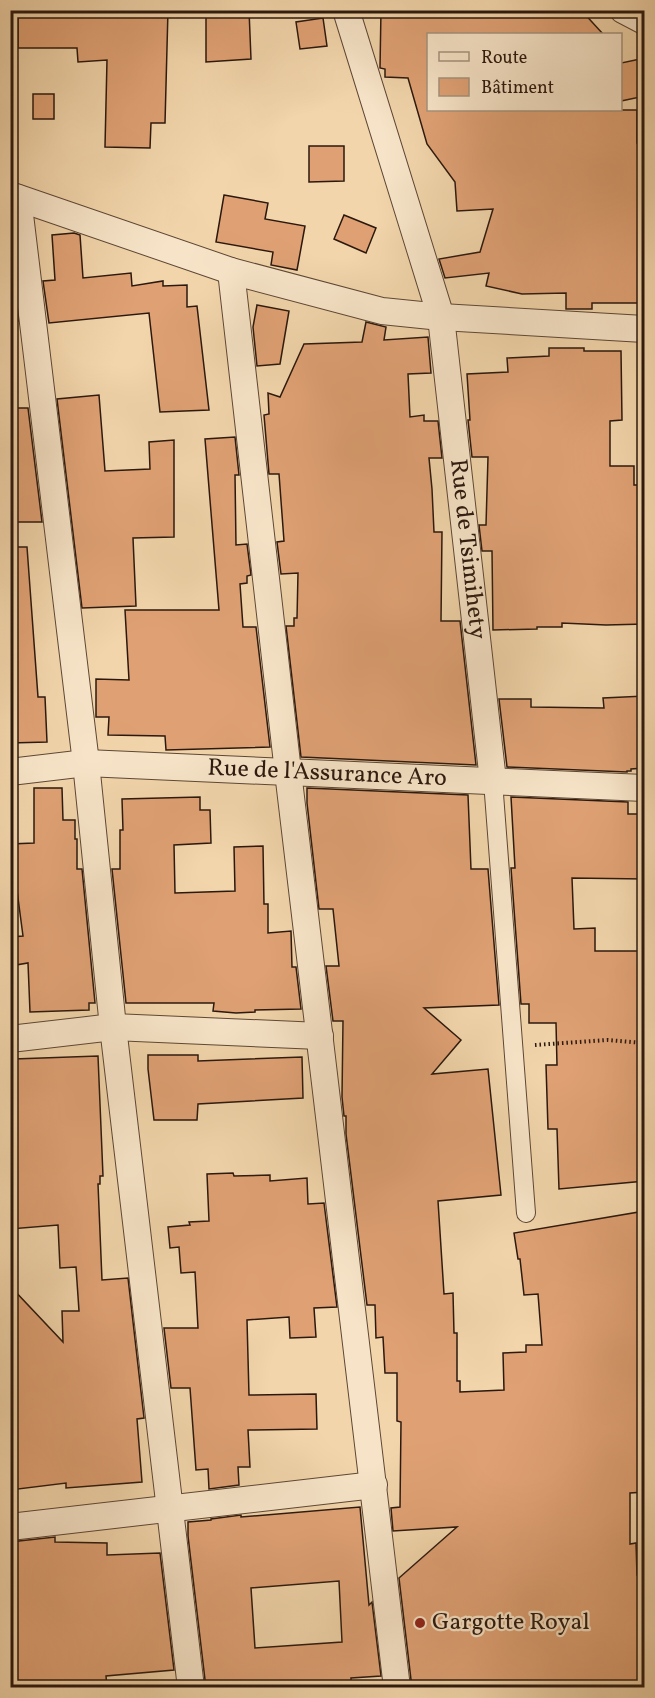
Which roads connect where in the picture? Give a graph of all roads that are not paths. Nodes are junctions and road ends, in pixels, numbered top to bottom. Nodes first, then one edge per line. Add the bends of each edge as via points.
1 (345, 10) edge
2 (623, 10) edge
3 (645, 21) edge
4 (14, 196) edge
5 (231, 271) junction
6 (441, 317) junction
7 (644, 336) edge
8 (86, 763) junction
9 (288, 771) junction
10 (10, 772) edge
11 (493, 781) junction
12 (645, 788) edge
13 (113, 1027) junction
14 (320, 1036) junction
15 (10, 1039) edge
16 (526, 1213) dead end
17 (374, 1485) junction
18 (170, 1508) junction
19 (10, 1527) edge
20 (191, 1688) edge
21 (397, 1688) edge

1 - 6 street, Rue de Tsimihety
2 - 3 street
4 - 5 street
4 - 8 street
5 - 6 street via 382,311
5 - 9 street
6 - 7 street
6 - 11 street, Rue de Tsimihety
8 - 9 street, Rue de l'Assurance Aro
8 - 10 street, Rue de l'Assurance Aro
8 - 13 street
9 - 11 street, Rue de l'Assurance Aro
9 - 14 street
11 - 12 street, Rue de l'Assurance Aro
11 - 16 street
13 - 14 street
13 - 15 street
13 - 18 street
14 - 17 street
17 - 18 street
17 - 21 street
18 - 19 street
18 - 20 street

